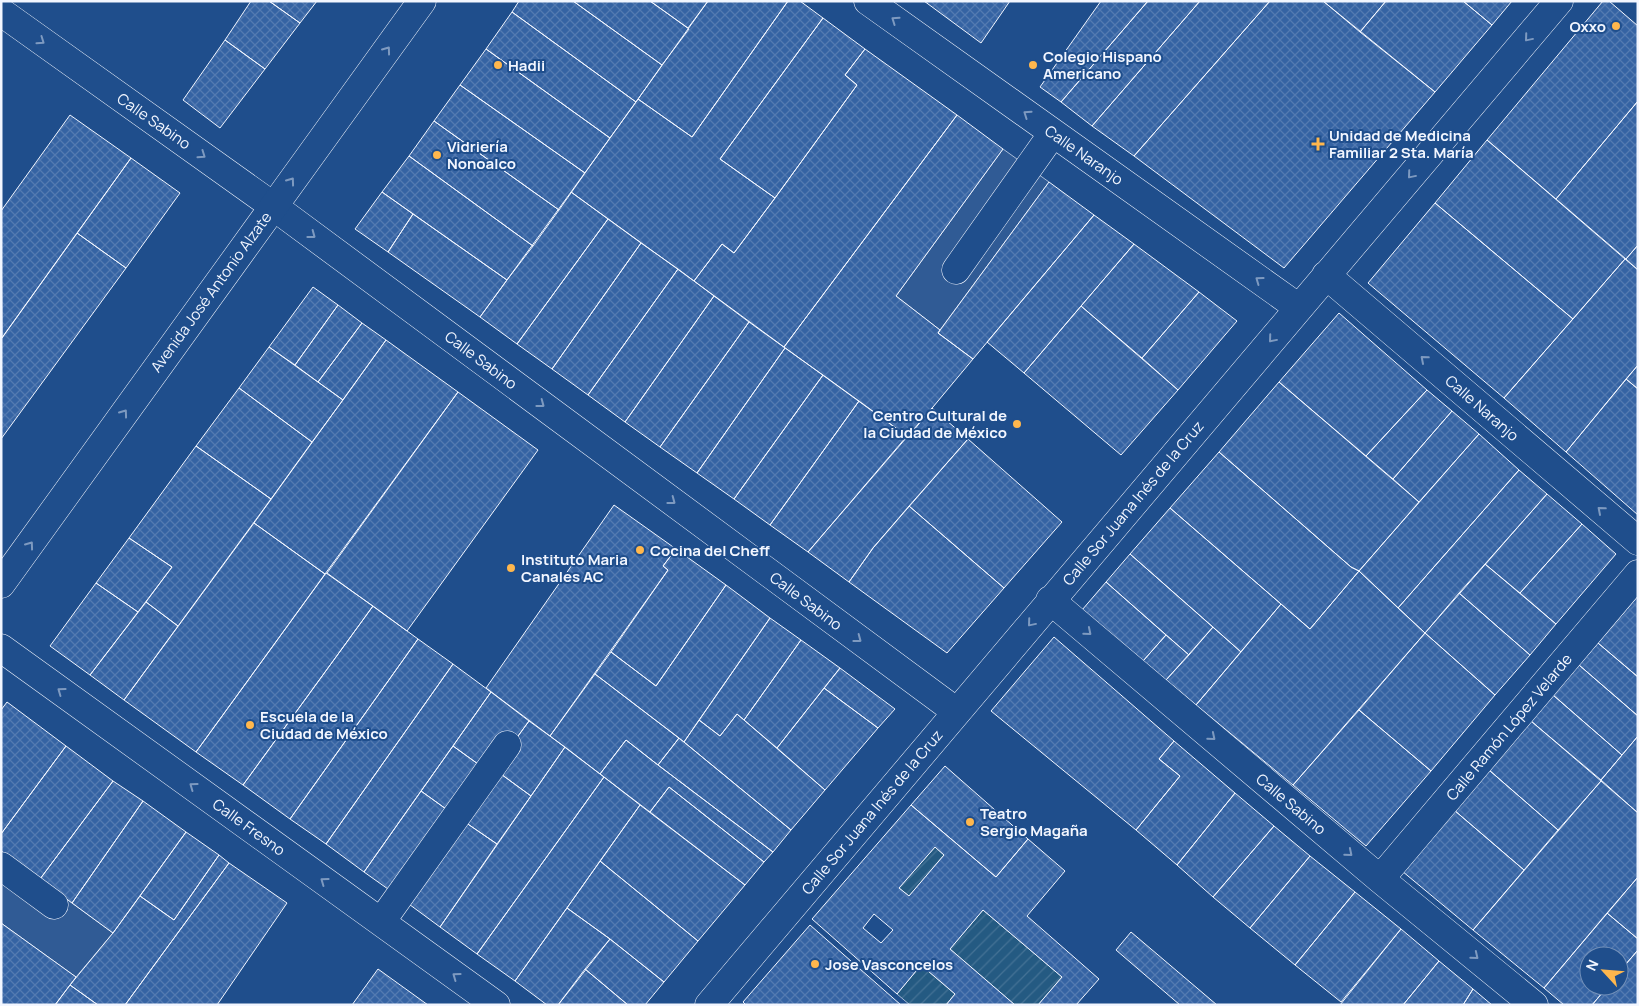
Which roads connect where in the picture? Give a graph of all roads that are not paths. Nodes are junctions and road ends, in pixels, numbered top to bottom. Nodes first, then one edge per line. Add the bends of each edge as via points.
1 (422, 1) edge
2 (868, 1) edge
3 (1559, 1) edge
4 (1, 12) edge
5 (1053, 133) junction
6 (273, 206) junction
7 (956, 270) dead end
8 (1326, 275) junction
9 (1299, 308) junction
10 (1638, 541) edge
11 (1638, 574) edge
12 (1, 584) edge
13 (1050, 600) junction
14 (1, 648) edge
15 (957, 712) junction
16 (507, 745) dead end
17 (1, 866) edge
18 (1380, 879) junction
19 (54, 904) dead end
20 (381, 922) junction
21 (496, 1005) edge
22 (709, 1005) edge
23 (1534, 1005) edge

6 -> 1 street, Avenida José Antonio Alzate
5 -> 2 street, Calle Naranjo
3 -> 8 street, Calle Sor Juana Inés de la Cruz
4 -> 6 street, Calle Sabino
5 - 7 street
9 -> 5 street, Calle Naranjo
12 -> 6 street, Avenida José Antonio Alzate
6 -> 15 street, Calle Sabino
8 - 9 street, Calle Sor Juana Inés de la Cruz
10 -> 8 street, Calle Naranjo
9 -> 13 street, Calle Sor Juana Inés de la Cruz
11 - 18 street, Calle Ramón López Velarde
13 -> 15 street, Calle Sor Juana Inés de la Cruz
13 -> 18 street, Calle Sabino
20 -> 14 street, Calle Fresno
15 - 22 street, Calle Sor Juana Inés de la Cruz
16 - 20 street
17 - 19 street
18 -> 23 street, Calle Sabino
21 -> 20 street, Calle Fresno

